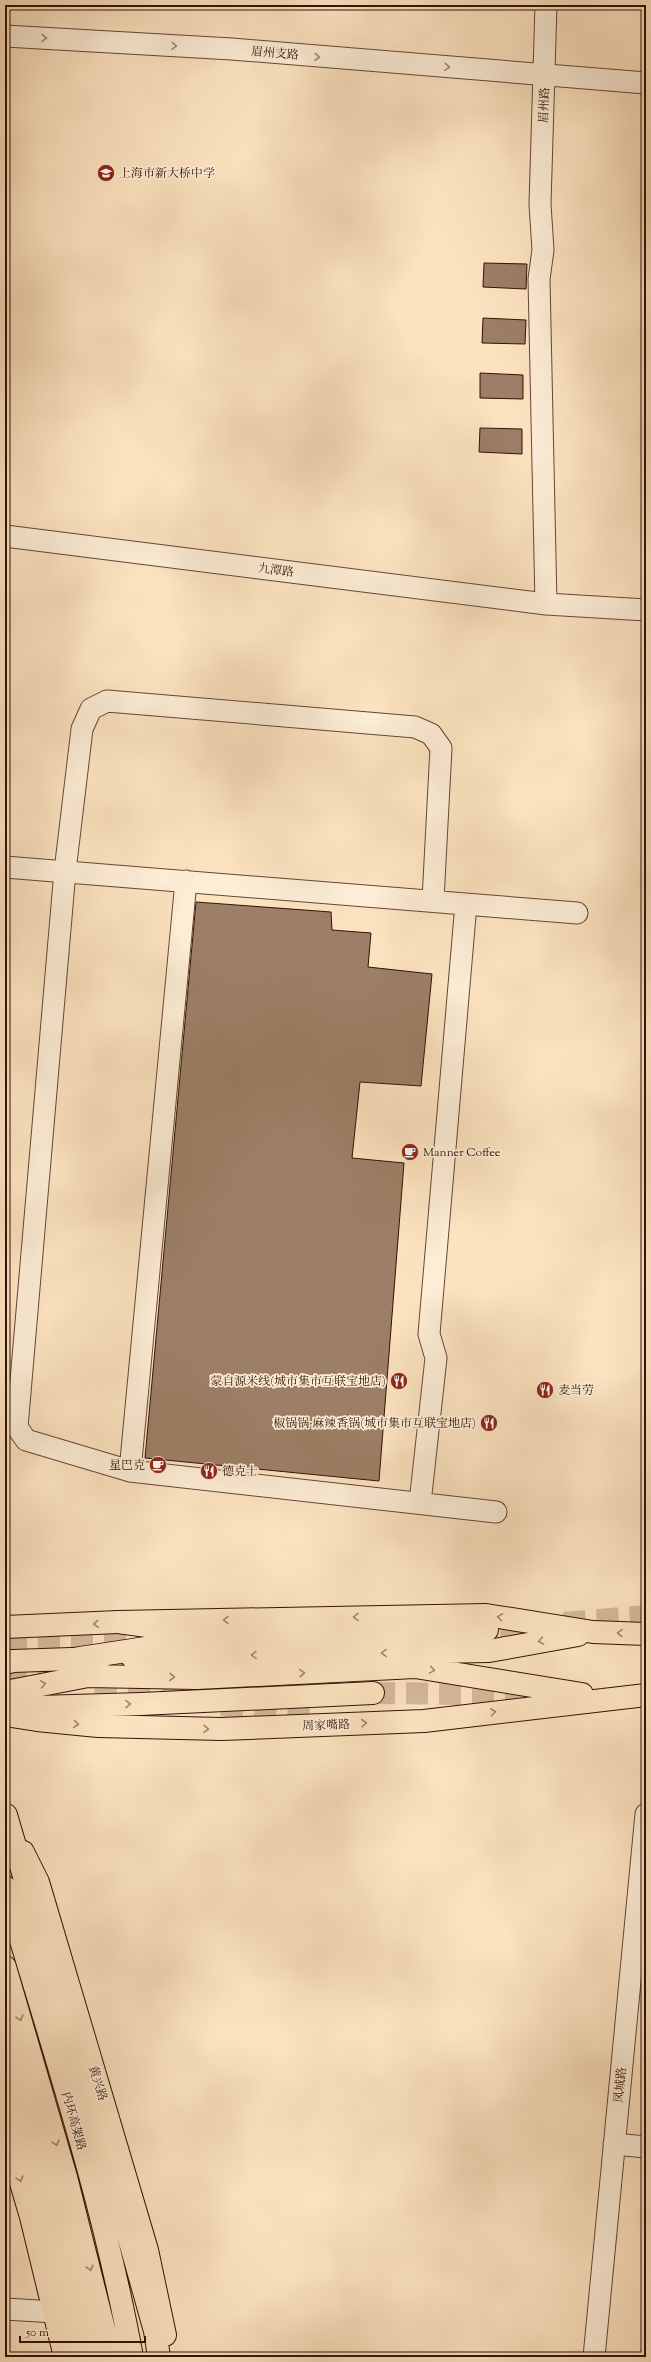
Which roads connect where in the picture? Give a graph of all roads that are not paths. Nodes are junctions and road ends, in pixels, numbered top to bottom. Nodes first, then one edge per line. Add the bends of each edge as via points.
1 (546, 5) edge
2 (5, 36) edge
3 (545, 75) junction
4 (646, 84) edge
5 (5, 536) edge
6 (546, 604) junction
7 (646, 610) edge
8 (5, 867) edge
9 (65, 871) junction
10 (186, 880) junction
11 (433, 900) junction
12 (466, 904) junction
13 (577, 913) dead end
14 (130, 1471) junction
15 (420, 1503) junction
16 (496, 1512) dead end
17 (118, 1622) junction
18 (5, 1627) edge
19 (487, 1630) tunnel mouth
20 (593, 1632) junction
21 (646, 1634) edge
22 (224, 1636) junction
23 (80, 1658) junction
24 (5, 1663) edge
25 (5, 1692) edge
26 (373, 1693) tunnel mouth
27 (646, 1695) edge
28 (606, 1698) junction
29 (5, 1708) edge
30 (5, 1714) edge
31 (5, 1814) edge
32 (646, 1814) edge
33 (5, 1887) edge
34 (5, 1967) edge
35 (5, 2035) edge
36 (5, 2075) edge
37 (5, 2128) edge
38 (614, 2144) junction
39 (646, 2147) edge
40 (5, 2309) edge
41 (55, 2312) junction
42 (65, 2357) edge
43 (82, 2357) edge
44 (96, 2357) edge
45 (111, 2357) edge
46 (132, 2357) edge
47 (142, 2357) edge
48 (159, 2357) edge
49 (168, 2357) edge
50 (594, 2357) edge

1 - 3 street, 眉州路
2 -> 3 street, 眉州支路 via 232,49
3 - 4 street, 眉州支路
3 - 6 street, 眉州路 via 540,204 543,250 539,287
5 - 6 street, 九潭路
6 - 7 street, 九潭路
8 - 9 street
9 - 10 street
9 - 11 street via 82,729 91,709 107,701 415,727 431,734 441,748
9 - 14 street via 17,1427 26,1440
10 - 11 street
10 - 14 street
11 - 12 street
12 - 13 street
12 - 15 street via 429,1334 436,1358
14 - 15 street
15 - 16 street
17 -> 18 main road
20 -> 17 main road via 486,1614
17 - 22 main road
19 - 22 main road
21 -> 20 main road
20 -> 23 main road via 489,1651
22 - 23 main road
23 - 24 main road
25 -> 28 main road via 88,1676 197,1678 415,1667
29 -> 26 main road
27 - 28 main road, 周家嘴路
30 -> 28 main road, 周家嘴路 via 98,1726 221,1729 424,1721
31 - 47 main road, 黄兴路 via 14,1886 92,2149 133,2304
31 - 48 main road via 109,2165 155,2331
31 - 49 main road, 黄兴路 via 38,1882 147,2250
32 - 38 street, 凤城路
33 - 46 main road, 内环高架路 via 86,2160 123,2305
34 -> 45 main road, 内环高架路 via 66,2177
35 - 44 main road via 54,2188
36 - 43 main road via 40,2190
37 -> 41 main road
38 - 39 street
38 - 50 street, 凤城路
40 - 41 street
41 - 42 main road

